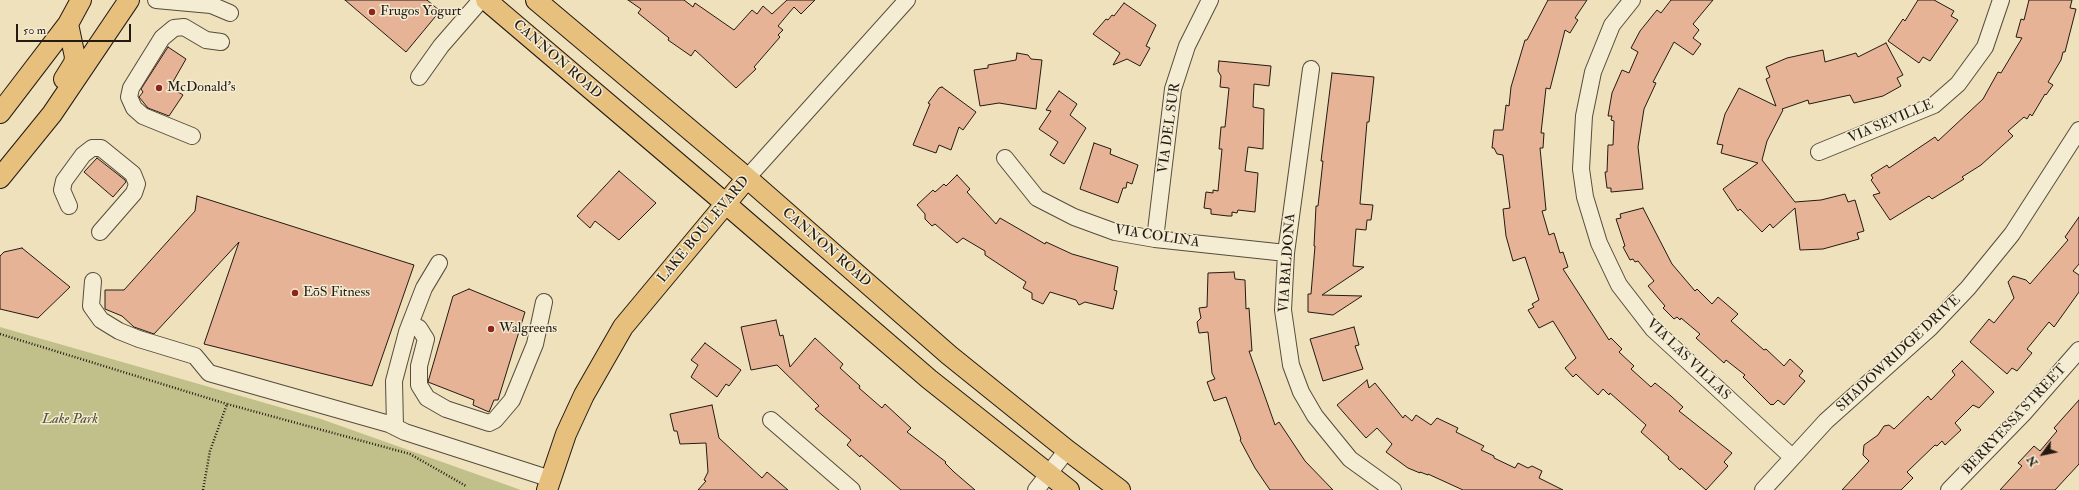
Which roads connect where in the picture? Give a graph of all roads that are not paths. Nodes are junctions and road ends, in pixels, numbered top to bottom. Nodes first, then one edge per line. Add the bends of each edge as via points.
1 (81, 0) edge
2 (129, 0) edge
3 (156, 0) edge
4 (481, 0) edge
5 (486, 0) edge
6 (536, 0) edge
7 (907, 0) edge
8 (1210, 0) edge
9 (1632, 0) edge
10 (2001, 0) edge
11 (230, 13) dead end
12 (68, 24) junction
13 (221, 42) dead end
14 (1311, 69) dead end
15 (419, 77) dead end
16 (68, 91) junction
17 (0, 113) edge
18 (2079, 130) edge
19 (192, 136) dead end
20 (1819, 152) dead end
21 (1005, 158) dead end
22 (0, 178) edge
23 (747, 178) junction
24 (726, 204) junction
25 (69, 206) dead end
26 (100, 232) dead end
27 (1155, 239) junction
28 (1286, 253) junction
29 (439, 263) dead end
30 (93, 281) dead end
31 (544, 302) dead end
32 (410, 324) junction
33 (2079, 350) edge
34 (771, 420) dead end
35 (395, 427) junction
36 (1067, 450) junction
37 (1792, 457) junction
38 (1042, 482) edge
39 (549, 484) edge
40 (852, 490) edge
41 (1069, 490) edge
42 (1120, 490) edge
43 (1393, 490) edge
44 (1763, 490) edge
45 (1950, 490) edge

1 - 12 main road
2 - 16 main road
3 - 11 street via 211,5
4 - 15 street via 441,46
5 - 24 main road, CANNON ROAD
6 - 23 main road, CANNON ROAD
7 - 23 street, LAKE BOULEVARD
8 - 27 street, VIA DEL SUR via 1187,46 1173,89
9 - 37 street, VIA LAS VILLAS via 1612,26 1593,72 1584,116 1581,169 1585,197 1598,243 1619,285 1653,329
10 - 20 street, VIA SEVILLE via 1985,47 1958,84 1934,105
12 - 16 main road via 75,57 63,83
12 - 17 main road
13 - 19 street via 206,40 184,27 174,28 162,38 131,88 129,97 134,108 143,116
14 - 28 street, VIA BALDONA
16 - 22 main road
18 - 37 street, SHADOWRIDGE DRIVE via 2012,234 1968,288 1930,328 1826,421
21 - 27 street, VIA COLINA via 1037,198 1074,217 1115,232
23 - 24 main road, LAKE BOULEVARD
23 - 36 main road, CANNON ROAD via 949,356
24 - 38 main road, CANNON ROAD via 929,379
24 - 39 main road, LAKE BOULEVARD via 623,327 584,395 566,434
25 - 26 street via 62,190 64,181 83,155 92,148 101,148 133,174 137,184 134,192
27 - 28 street, VIA COLINA
28 - 43 street, VIA BALDONA via 1283,310 1292,364 1301,392 1314,416 1350,459
29 - 32 street via 424,288
30 - 35 street via 91,306 101,320 119,331 195,356 210,373
31 - 32 street via 535,344 512,400 495,420 489,423 446,409 427,398 419,385 419,366 426,339 418,328
32 - 35 street via 394,381
33 - 45 street, BERRYESSA STREET via 2023,414
34 - 40 street
35 - 39 street
36 - 38 street
36 - 42 main road, CANNON ROAD
37 - 44 street, SHADOWRIDGE DRIVE
38 - 41 main road, CANNON ROAD

